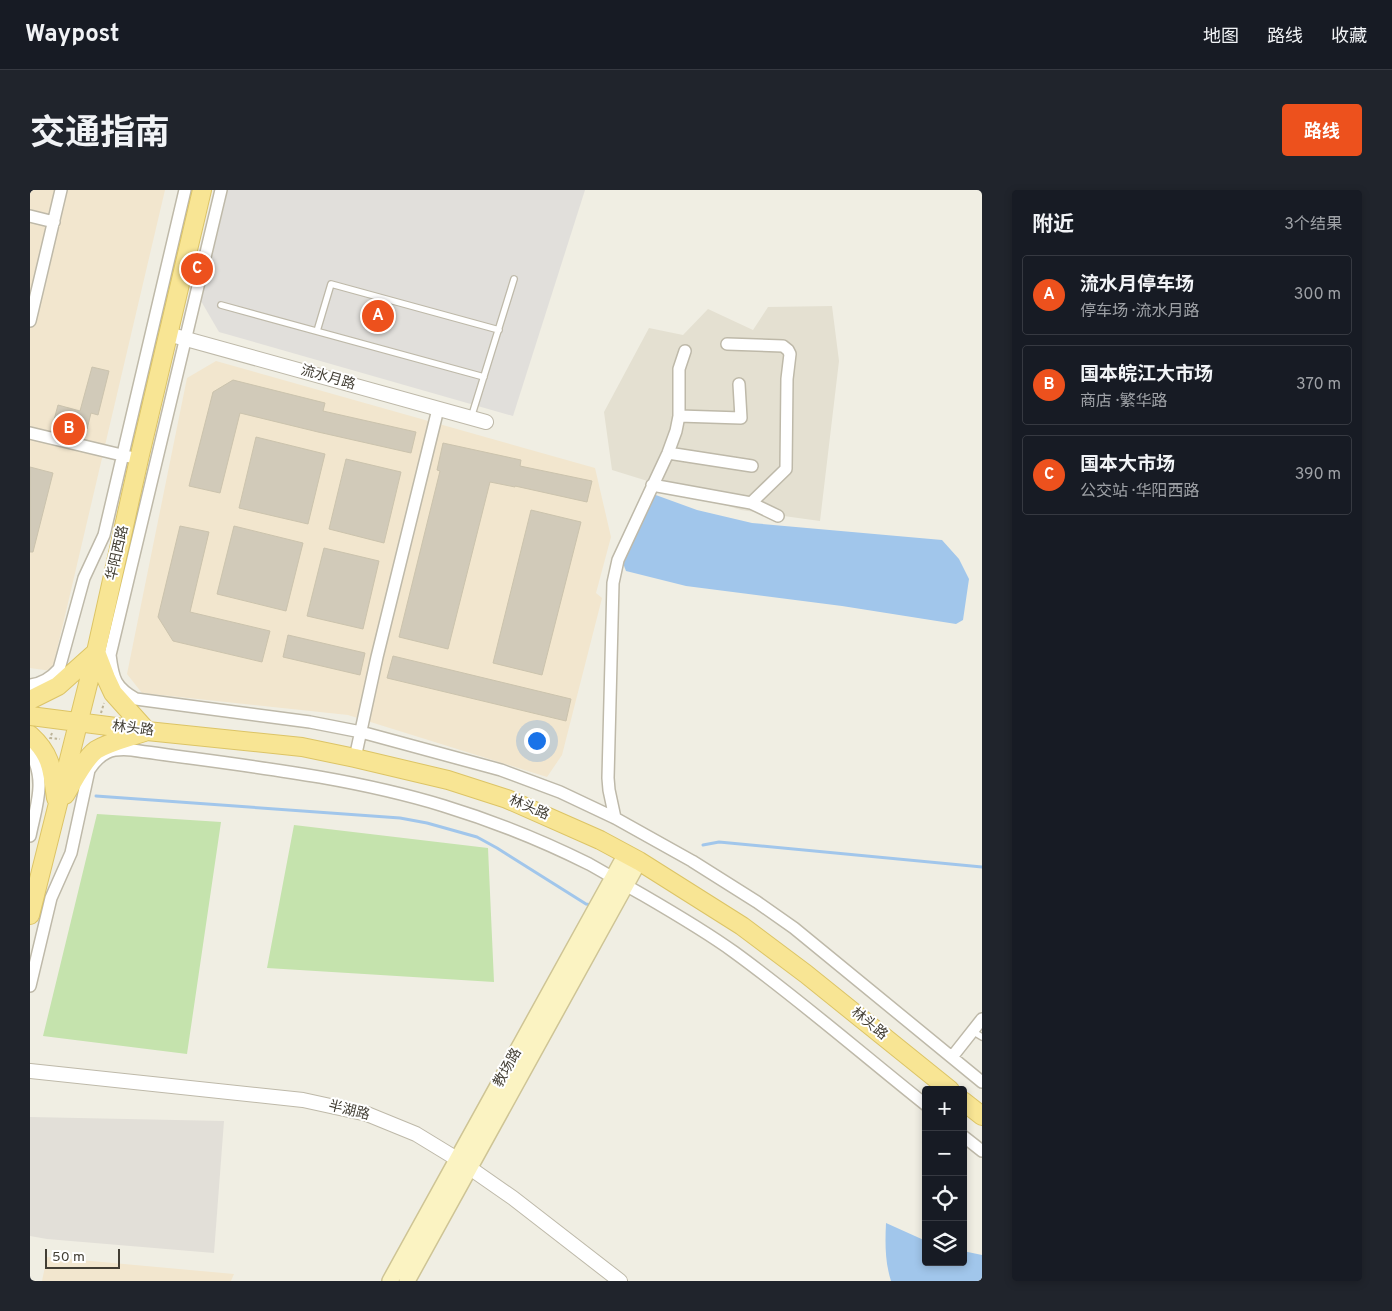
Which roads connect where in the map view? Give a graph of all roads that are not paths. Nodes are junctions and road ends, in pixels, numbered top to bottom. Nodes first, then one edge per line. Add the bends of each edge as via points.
1 (61, 190) edge
2 (185, 190) edge
3 (202, 190) edge
4 (221, 190) edge
5 (30, 216) edge
6 (54, 222) junction
7 (514, 279) dead end
8 (35, 281) edge
9 (221, 305) dead end
10 (30, 321) edge
11 (499, 330) junction
12 (317, 331) junction
13 (177, 336) junction
14 (727, 344) dead end
15 (684, 351) dead end
16 (484, 377) junction
17 (739, 384) dead end
18 (438, 409) junction
19 (679, 416) junction
20 (471, 418) junction
21 (486, 422) dead end
22 (30, 433) edge
23 (668, 453) junction
24 (131, 458) junction
25 (752, 466) dead end
26 (652, 485) junction
27 (751, 503) junction
28 (778, 516) dead end
29 (96, 652) junction
30 (30, 686) edge
31 (30, 700) edge
32 (30, 716) edge
33 (79, 721) junction
34 (147, 731) junction
35 (361, 732) junction
36 (30, 735) edge
37 (30, 752) edge
38 (355, 758) junction
39 (57, 808) junction
40 (615, 818) junction
41 (30, 836) edge
42 (633, 858) junction
43 (619, 882) junction
44 (30, 915) edge
45 (30, 986) edge
46 (982, 1019) edge
47 (977, 1034) edge
48 (952, 1057) junction
49 (30, 1071) edge
50 (982, 1082) edge
51 (945, 1086) edge
52 (922, 1102) edge
53 (967, 1104) edge
54 (982, 1116) edge
55 (967, 1139) edge
56 (982, 1151) edge
57 (463, 1163) junction
58 (390, 1281) edge
59 (407, 1281) edge
60 (620, 1281) edge

1 - 6 street
2 - 24 street
3 - 13 main road, 华阳西路
4 - 13 street
5 - 6 street
6 - 8 street
7 - 11 lane
8 - 10 street
9 - 12 lane
11 - 12 lane via 331,284
11 - 16 lane
12 - 16 lane
13 - 18 street, 流水月路
13 - 24 main road, 华阳西路
13 - 35 street via 110,655 114,678 119,687 136,699
14 - 27 street via 783,346 790,354 786,469
15 - 19 street via 679,369
16 - 20 lane
17 - 19 street via 741,418
18 - 20 street, 流水月路
18 - 35 street
19 - 23 street
20 - 21 street, 流水月路
22 - 24 street
23 - 25 street
23 - 26 street
24 - 29 main road, 华阳西路
24 - 30 street via 104,535 84,578 59,669 53,677
26 - 27 street
26 - 40 street via 618,560 613,583 608,778
27 - 28 street
29 - 31 main road via 58,686
29 - 33 main road, 华阳西路
29 - 34 main road via 113,694
32 - 33 main road, 林头路
33 - 34 main road, 林头路
33 - 39 main road, 华阳西路
34 - 38 main road, 林头路 via 302,747
34 - 39 main road via 96,751 88,758
35 - 38 street
35 - 40 street via 501,770 560,792
36 - 39 main road via 48,756
37 - 41 street via 40,779
38 - 42 main road, 林头路 via 448,780 507,799
39 - 44 main road, 华阳西路
40 - 48 street via 692,861 794,928
42 - 43 main road, 教场路
42 - 51 main road, 林头路 via 742,926
43 - 45 street via 558,850 500,826 411,797 297,773 119,749 109,751 89,770 71,853 51,898
43 - 52 street via 734,952
43 - 57 main road, 教场路
46 - 47 street
47 - 48 street
48 - 50 street
49 - 57 street, 半湖路 via 303,1100 367,1114 416,1134
53 - 54 main road
55 - 56 street
57 - 58 main road, 教场路
57 - 59 main road, 教场路
57 - 60 street, 半湖路

